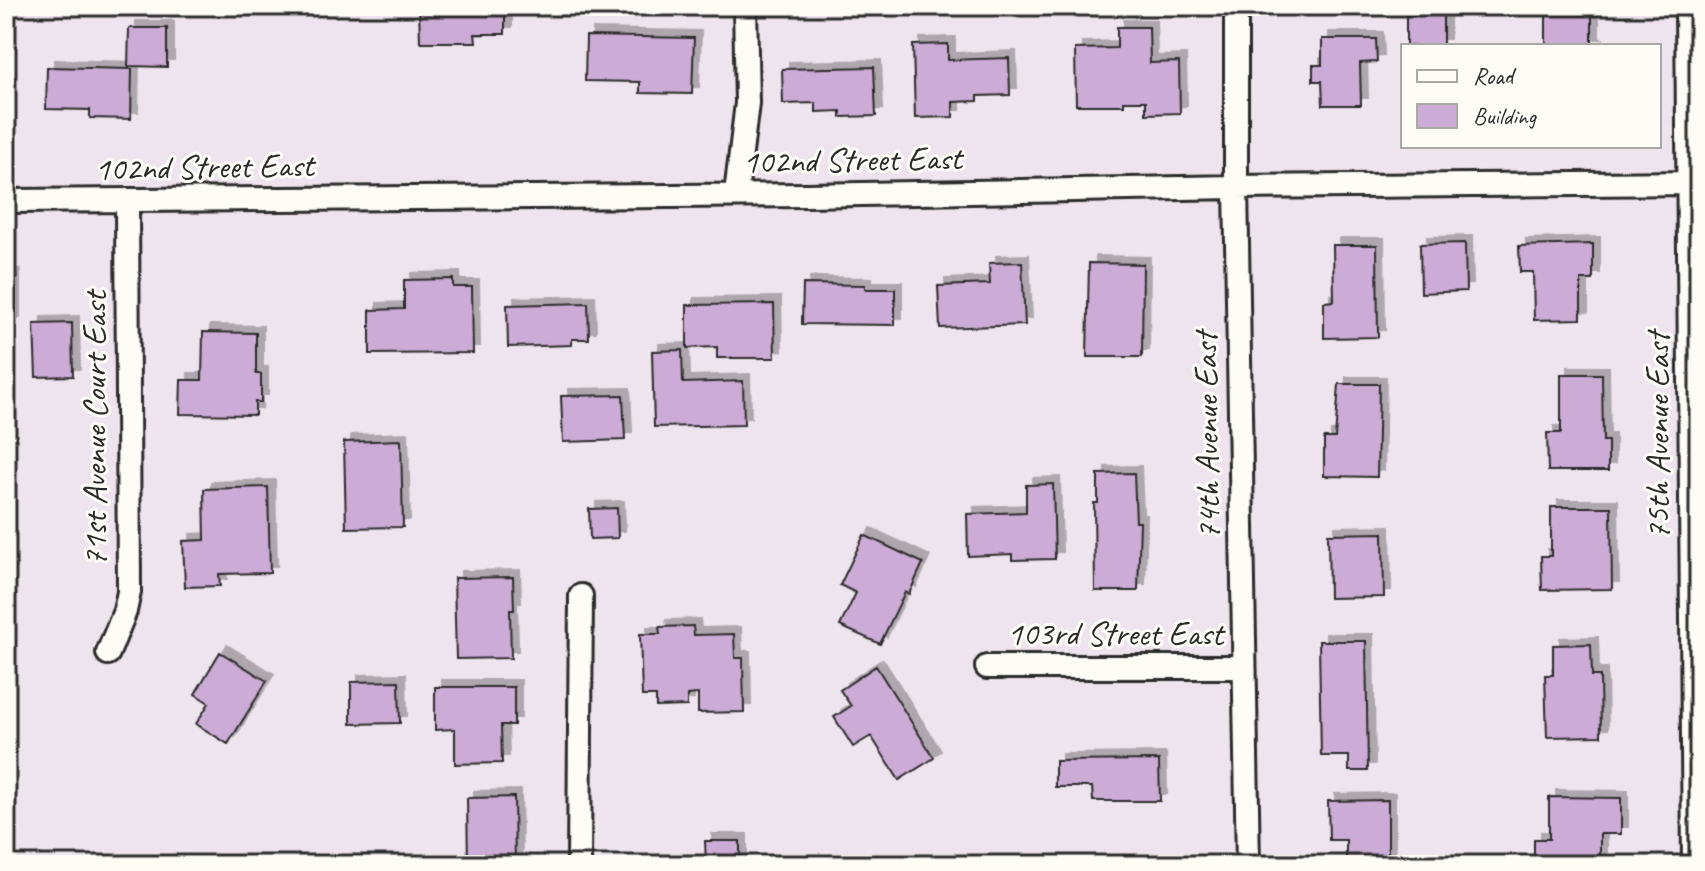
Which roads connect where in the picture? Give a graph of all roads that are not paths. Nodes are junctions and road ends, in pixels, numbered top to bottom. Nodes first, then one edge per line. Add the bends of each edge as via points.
1 (745, 6) edge
2 (1236, 6) edge
3 (1687, 6) edge
4 (1694, 184) edge
5 (1236, 187) junction
6 (736, 194) junction
7 (127, 200) junction
8 (6, 201) edge
9 (581, 596) dead end
10 (108, 653) dead end
11 (987, 667) dead end
12 (1244, 667) junction
13 (579, 865) edge
14 (1248, 865) edge
15 (1694, 865) edge

1 - 6 street via 747,103
2 - 5 street, 74th Avenue East
3 - 4 street, 75th Avenue East
4 - 5 street, 102nd Street East
4 - 15 street, 75th Avenue East
5 - 6 street, 102nd Street East
5 - 12 street, 74th Avenue East
6 - 7 street, 102nd Street East
7 - 8 street, 102nd Street East
7 - 10 street, 71st Avenue Court East via 129,592
9 - 13 street
11 - 12 street, 103rd Street East
12 - 14 street, 74th Avenue East

